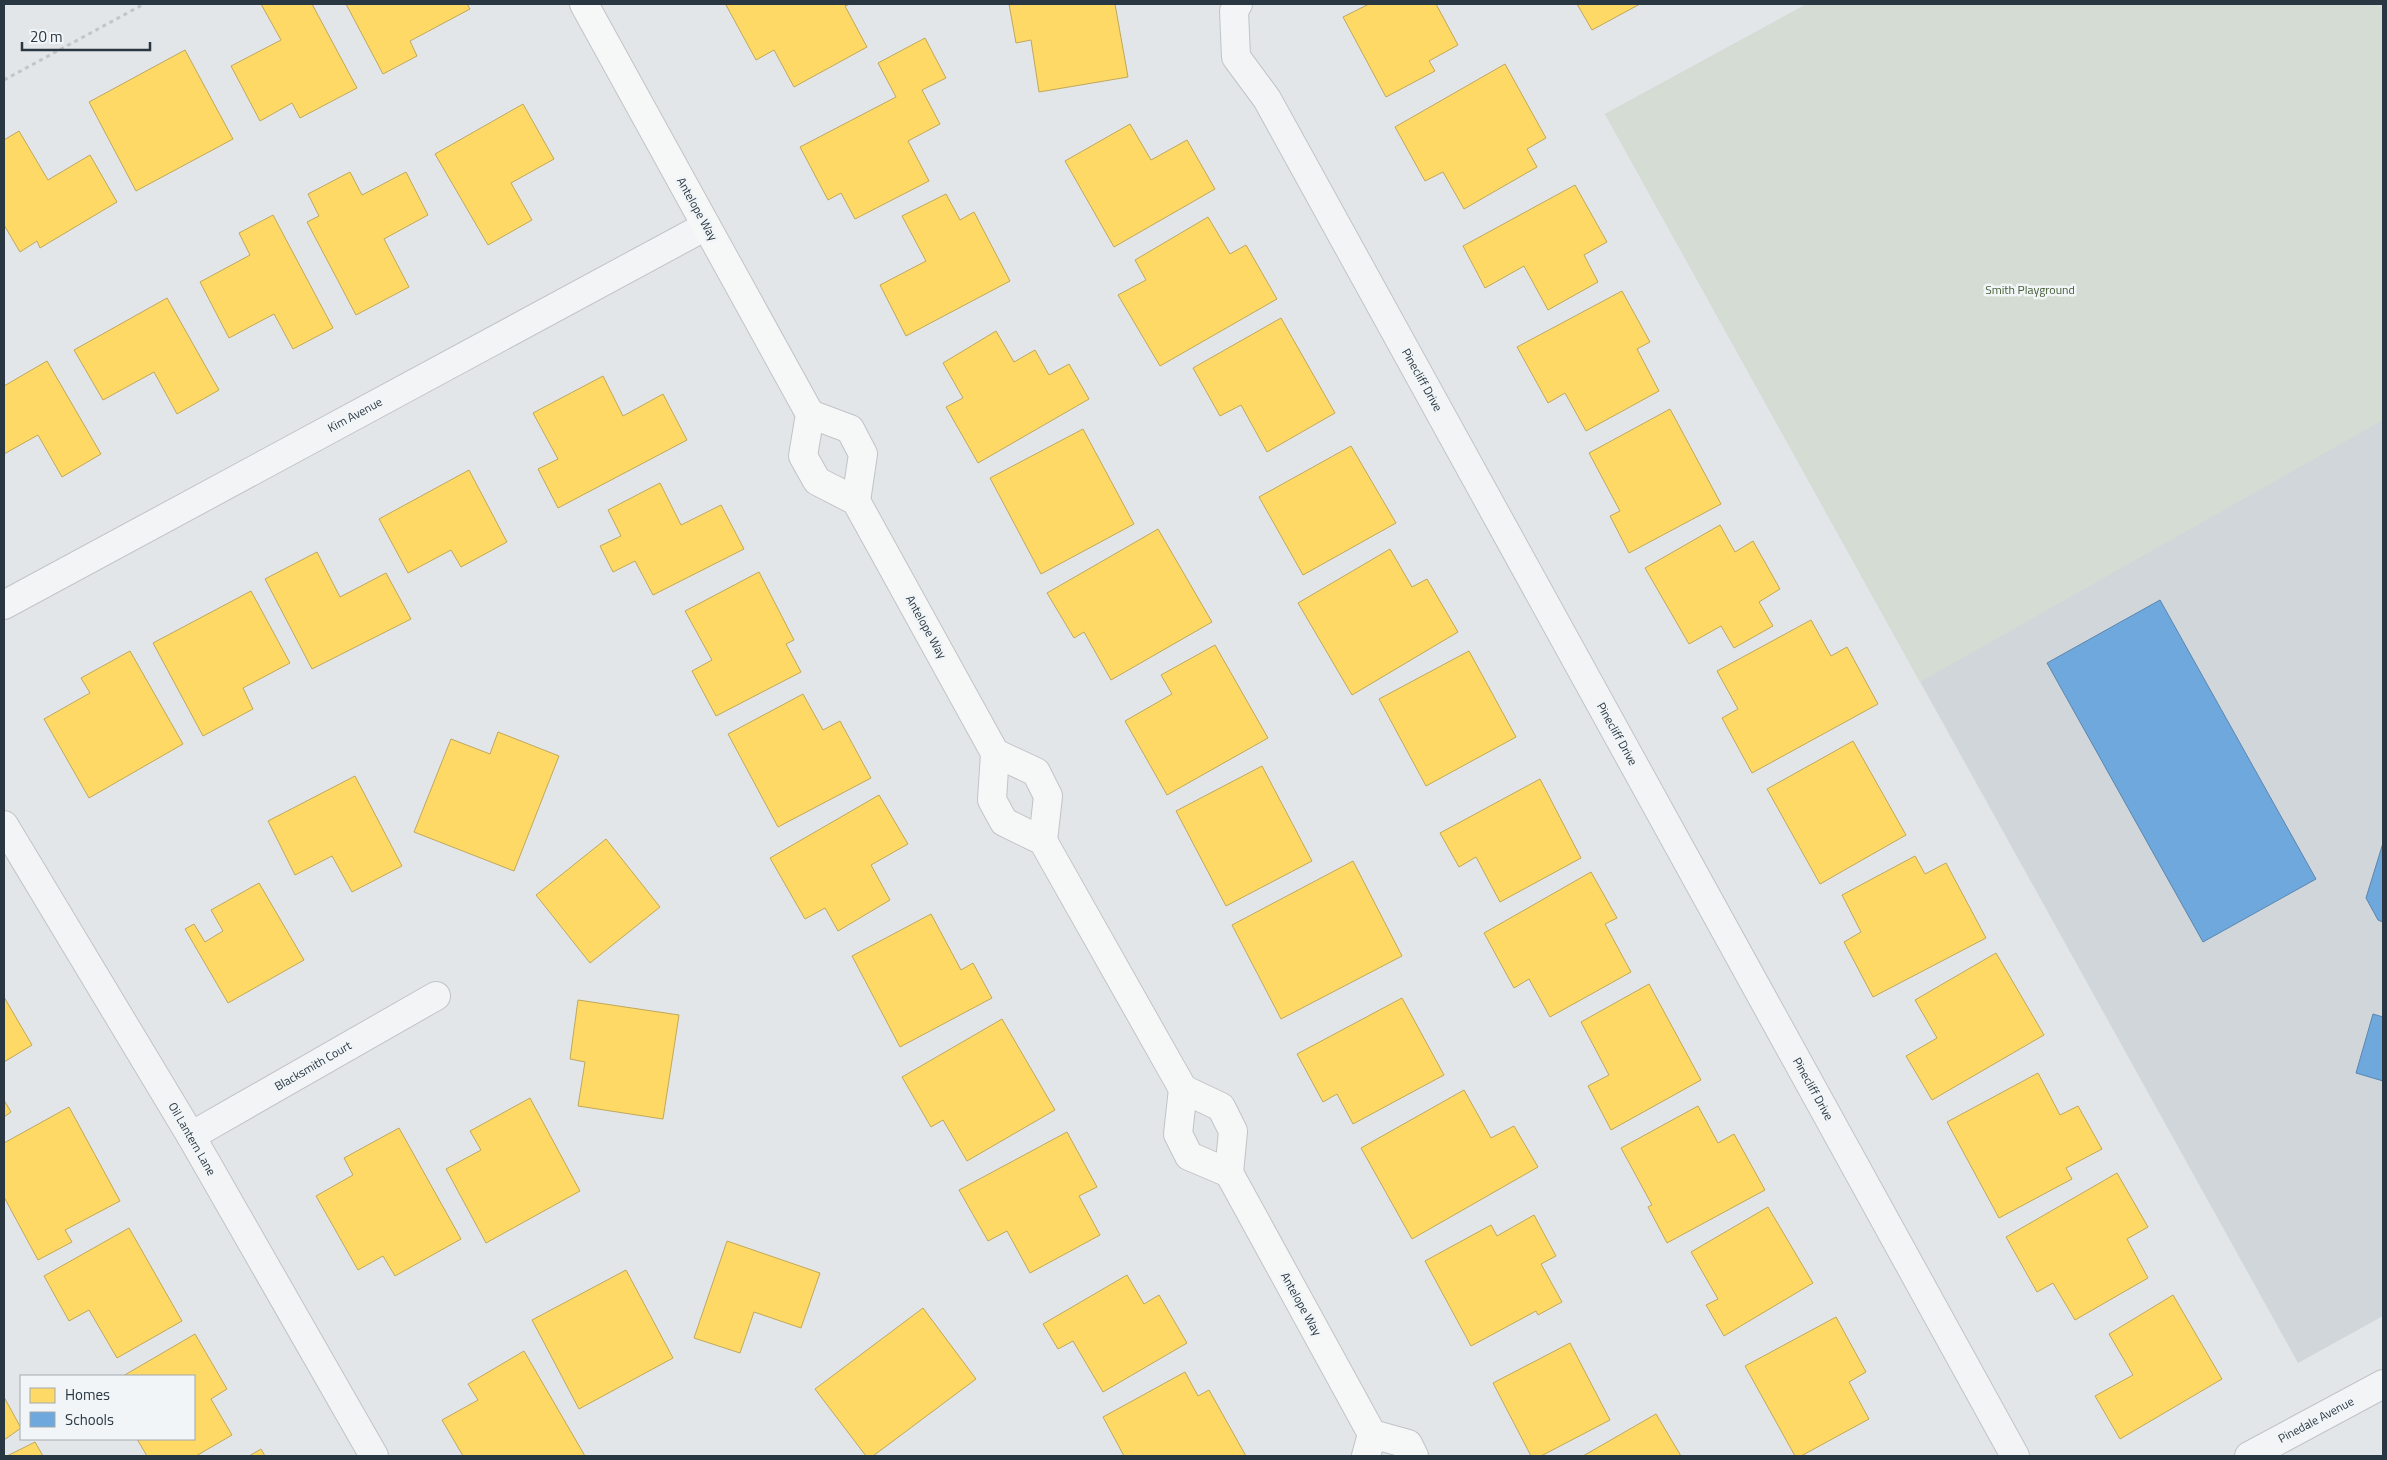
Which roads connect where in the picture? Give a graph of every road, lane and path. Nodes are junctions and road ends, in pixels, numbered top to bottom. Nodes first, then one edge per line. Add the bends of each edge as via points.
1 (144, 4) edge
2 (584, 4) edge
3 (1236, 7) edge
4 (4, 80) edge
5 (706, 226) junction
6 (810, 414) junction
7 (856, 502) junction
8 (4, 605) edge
9 (995, 753) junction
10 (4, 825) edge
11 (1043, 841) junction
12 (436, 996) dead end
13 (1183, 1089) junction
14 (190, 1136) junction
15 (1229, 1174) junction
16 (2383, 1384) edge
17 (1369, 1445) edge
18 (374, 1456) edge
19 (1414, 1456) edge
20 (2015, 1456) edge
21 (2249, 1456) edge

1 - 4 path
2 - 5 street, Antelope Way
3 - 20 street, Pinecliff Drive via 1236,56 1272,108
5 - 6 street, Antelope Way
5 - 8 street, Kim Avenue
6 - 7 street via 803,456 817,481
6 - 7 street via 850,429 863,454
7 - 9 street, Antelope Way
9 - 11 street via 992,800 1004,822
9 - 11 street via 1036,772 1048,796
10 - 14 street, Oil Lantern Lane
11 - 13 street
12 - 14 street, Blacksmith Court
13 - 15 street via 1221,1107 1233,1131
13 - 15 street via 1178,1134 1189,1156
14 - 18 street, Oil Lantern Lane
15 - 17 street, Antelope Way
16 - 21 street, Pinedale Avenue
17 - 19 street, Antelope Way via 1408,1444

